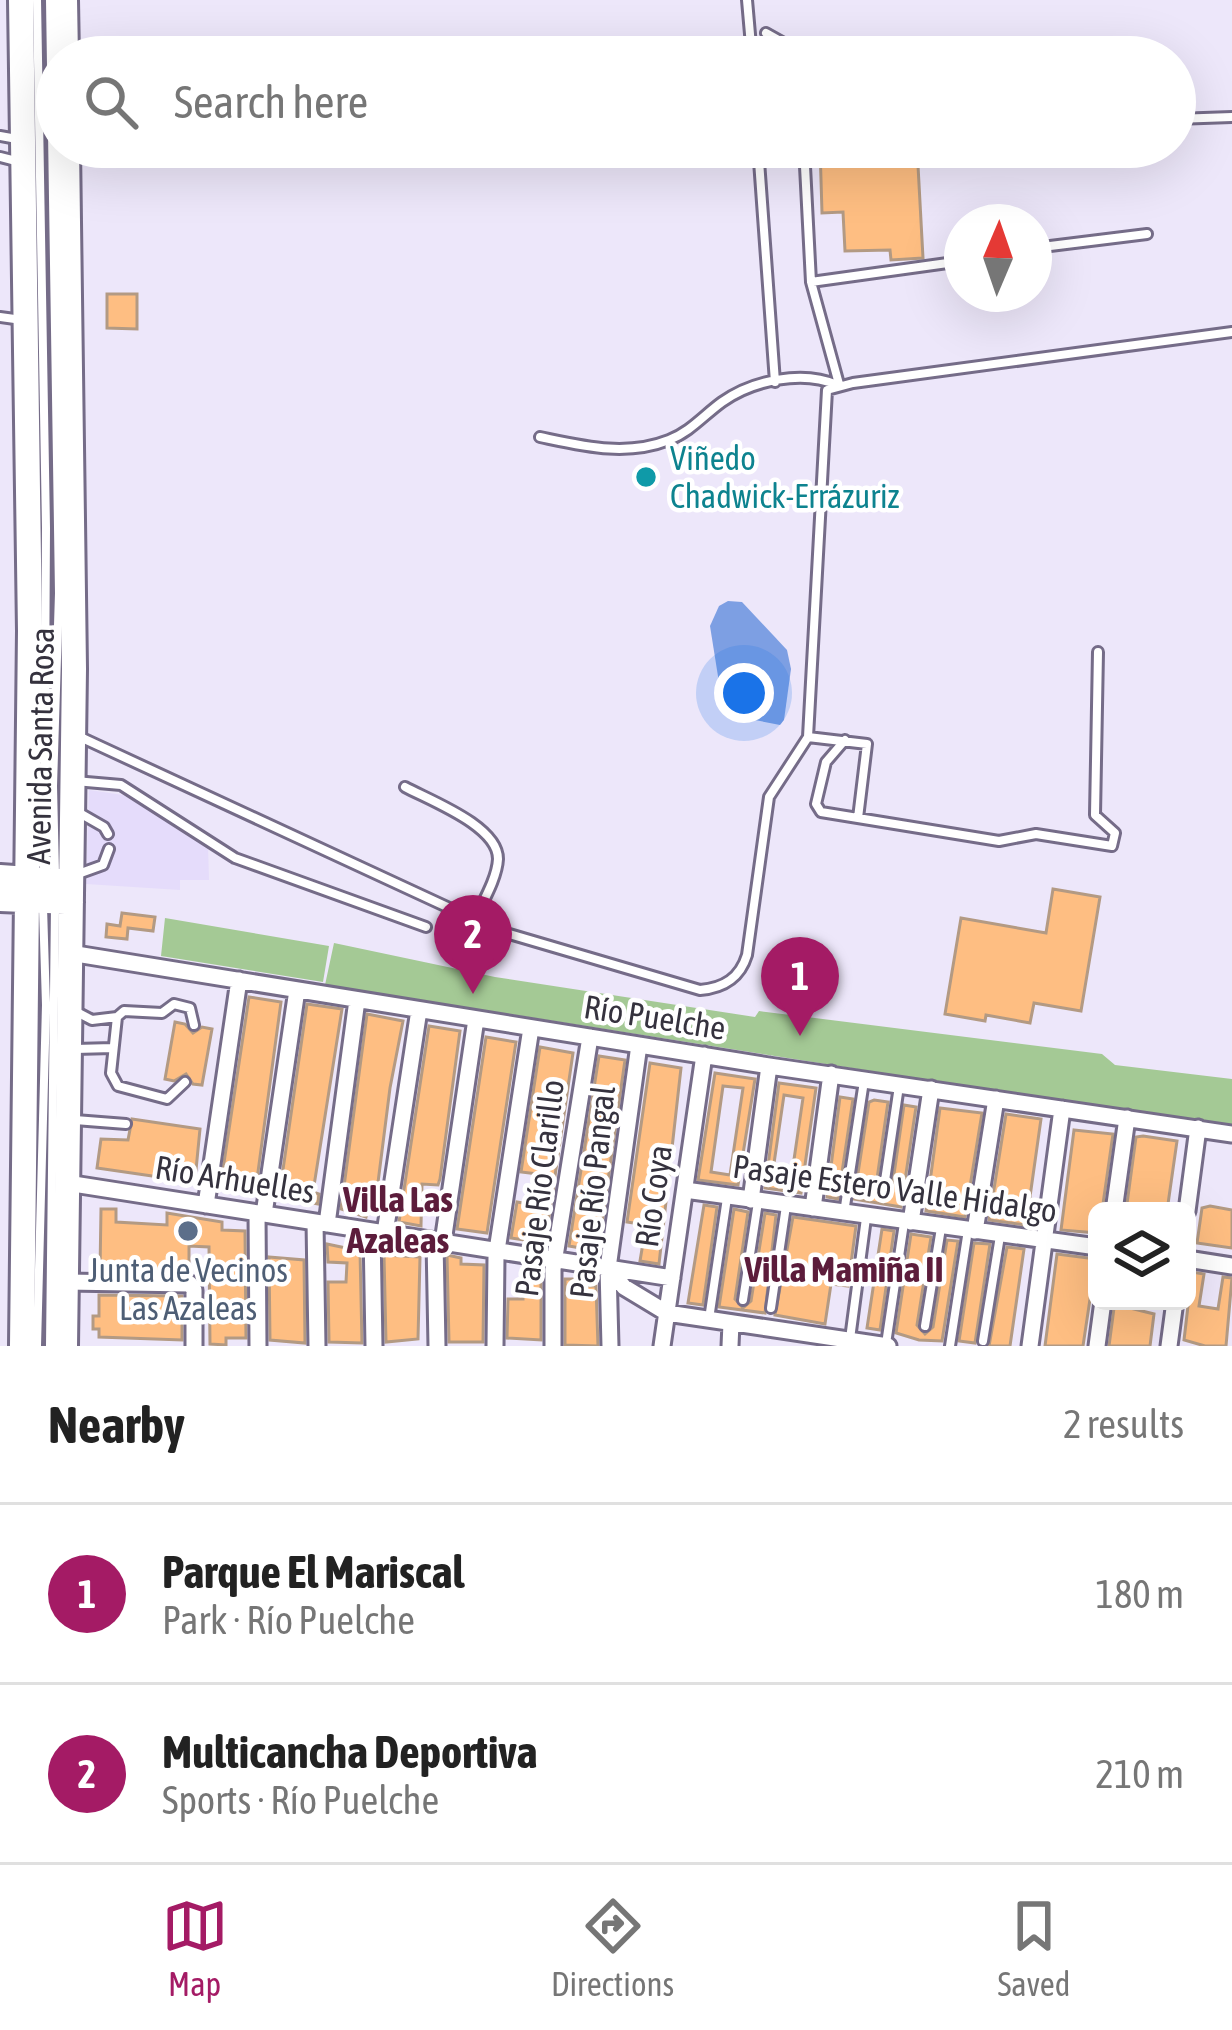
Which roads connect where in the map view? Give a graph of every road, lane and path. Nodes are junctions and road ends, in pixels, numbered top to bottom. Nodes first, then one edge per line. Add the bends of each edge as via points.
1 (21, 0) edge
2 (37, 0) edge
3 (50, 0) edge
4 (65, 0) edge
5 (747, 0) edge
6 (766, 33) dead end
7 (52, 36) edge
8 (66, 36) edge
9 (750, 36) edge
10 (771, 36) edge
11 (1232, 116) edge
12 (1196, 117) edge
13 (21, 150) edge
14 (60, 168) edge
15 (60, 168) edge
16 (760, 168) edge
17 (805, 168) edge
18 (1147, 234) dead end
19 (1052, 246) edge
20 (944, 264) edge
21 (811, 282) junction
22 (0, 317) edge
23 (26, 320) junction
24 (1232, 332) edge
25 (775, 382) junction
26 (839, 386) junction
27 (540, 436) dead end
28 (1098, 652) dead end
29 (74, 734) junction
30 (808, 737) junction
31 (845, 740) junction
32 (73, 781) junction
33 (405, 787) dead end
34 (73, 809) junction
35 (858, 818) junction
36 (109, 834) dead end
37 (109, 849) dead end
38 (0, 877) edge
39 (52, 890) junction
40 (0, 899) edge
41 (474, 921) junction
42 (426, 927) dead end
43 (70, 952) junction
44 (239, 980) junction
45 (297, 990) junction
46 (357, 1000) junction
47 (69, 1007) junction
48 (418, 1010) junction
49 (117, 1017) junction
50 (476, 1019) junction
51 (194, 1025) dead end
52 (531, 1028) junction
53 (590, 1037) junction
54 (638, 1045) junction
55 (68, 1048) junction
56 (113, 1048) junction
57 (704, 1055) junction
58 (770, 1066) junction
59 (831, 1075) junction
60 (864, 1079) junction
61 (185, 1082) dead end
62 (899, 1084) junction
63 (931, 1089) junction
64 (996, 1099) junction
65 (1061, 1108) junction
66 (1127, 1118) junction
67 (67, 1120) junction
68 (126, 1124) dead end
69 (1198, 1128) junction
70 (1232, 1133) edge
71 (67, 1183) junction
72 (685, 1190) junction
73 (883, 1194) dead end
74 (727, 1196) junction
75 (754, 1200) junction
76 (1115, 1202) edge
77 (1188, 1202) edge
78 (206, 1205) junction
79 (786, 1205) junction
80 (813, 1208) junction
81 (260, 1213) junction
82 (844, 1213) junction
83 (866, 1216) junction
84 (908, 1222) junction
85 (321, 1223) junction
86 (941, 1226) junction
87 (971, 1231) junction
88 (378, 1232) junction
89 (1000, 1235) junction
90 (439, 1241) junction
91 (1044, 1241) junction
92 (1088, 1246) edge
93 (497, 1250) junction
94 (554, 1259) junction
95 (1196, 1260) edge
96 (1232, 1266) edge
97 (608, 1268) junction
98 (672, 1278) junction
99 (65, 1282) junction
100 (743, 1300) dead end
101 (771, 1309) dead end
102 (1101, 1310) edge
103 (1174, 1310) edge
104 (667, 1313) junction
105 (13, 1318) edge
106 (709, 1319) junction
107 (731, 1323) junction
108 (925, 1326) dead end
109 (793, 1339) edge
110 (850, 1340) junction
111 (983, 1342) dead end
112 (22, 1346) edge
113 (37, 1346) edge
114 (50, 1346) edge
115 (65, 1346) edge
116 (194, 1346) edge
117 (259, 1346) edge
118 (317, 1346) edge
119 (374, 1346) edge
120 (436, 1346) edge
121 (495, 1346) edge
122 (554, 1346) edge
123 (610, 1346) edge
124 (662, 1346) edge
125 (730, 1346) edge
126 (887, 1346) edge
127 (950, 1346) edge
128 (1030, 1346) edge
129 (1097, 1346) edge
130 (1169, 1346) edge

1 - 13 main road, Avenida Santa Rosa
2 - 13 lane
3 - 7 lane
4 - 8 main road
5 - 9 lane
6 - 10 lane
11 - 12 lane
13 - 23 main road, Avenida Santa Rosa
13 - 39 lane via 46,590
14 - 29 main road, Avenida Santa Rosa
15 - 39 lane
16 - 25 lane
17 - 21 lane
18 - 19 lane
20 - 21 lane
21 - 26 lane
22 - 23 lane
23 - 39 main road, Avenida Santa Rosa via 30,631
24 - 26 lane
25 - 26 lane via 816,376
25 - 27 lane via 736,393 655,445 602,450
26 - 30 lane via 827,390 824,403
28 - 35 lane via 1095,815 1115,833 1112,846 1036,834 999,841
29 - 32 main road, Avenida Santa Rosa
29 - 41 lane
30 - 31 lane
30 - 41 lane via 769,797 747,955 721,986 700,990
31 - 35 lane via 867,744
31 - 35 lane via 826,762 816,804 821,812
32 - 34 main road, Avenida Santa Rosa
32 - 42 lane via 121,785 235,858
33 - 41 lane via 495,844 498,862
34 - 36 lane
34 - 39 main road, Avenida Santa Rosa
37 - 39 lane via 103,865
38 - 39 main road
39 - 40 main road
39 - 43 main road, Avenida Santa Rosa
39 - 105 main road, Avenida Santa Rosa
39 - 113 lane
39 - 114 lane
43 - 44 street, Río Puelche
43 - 47 main road, Avenida Santa Rosa
44 - 45 street, Río Puelche
44 - 78 street
45 - 46 street, Río Puelche
45 - 81 street
46 - 48 street, Río Puelche
46 - 85 street
47 - 49 lane via 92,1020
47 - 55 main road, Avenida Santa Rosa
48 - 50 street, Río Puelche
48 - 88 street
49 - 51 lane via 162,1013 174,1004 190,1008
49 - 56 lane
50 - 52 street, Río Puelche
50 - 90 street
52 - 53 street, Río Puelche
52 - 93 street
53 - 54 street, Río Puelche
53 - 94 street, Pasaje Río Clarillo
54 - 57 street, Río Puelche
54 - 97 street, Pasaje Río Pangal
55 - 56 lane
55 - 67 main road, Avenida Santa Rosa
56 - 61 lane via 111,1072 129,1092 167,1099
57 - 58 street, Río Puelche
57 - 72 street, Río Coya
58 - 59 street, Río Puelche
58 - 75 street
59 - 60 street, Río Puelche
59 - 80 street
60 - 62 street, Río Puelche
60 - 82 lane
62 - 63 street, Río Puelche
62 - 73 lane
63 - 64 street, Río Puelche
63 - 84 street
64 - 65 street, Río Puelche
64 - 87 street
65 - 66 street, Río Puelche
65 - 91 street
66 - 69 street, Río Puelche
66 - 76 street
67 - 68 lane
67 - 71 main road, Avenida Santa Rosa
69 - 70 street, Río Puelche
69 - 77 street
71 - 78 street, Río Arhuelles
71 - 99 main road, Avenida Santa Rosa
72 - 74 street, Pasaje Estero Valle Hidalgo
72 - 98 street, Río Coya
74 - 75 street, Pasaje Estero Valle Hidalgo
74 - 106 lane
75 - 79 street, Pasaje Estero Valle Hidalgo
75 - 100 lane
78 - 81 street, Río Arhuelles
79 - 80 street, Pasaje Estero Valle Hidalgo
79 - 101 lane
80 - 82 street, Pasaje Estero Valle Hidalgo
81 - 85 street, Río Arhuelles
81 - 117 street
82 - 83 street, Pasaje Estero Valle Hidalgo
83 - 84 street, Pasaje Estero Valle Hidalgo
83 - 110 lane
84 - 86 street, Pasaje Estero Valle Hidalgo
84 - 126 lane
85 - 88 street, Río Arhuelles
85 - 118 street
86 - 87 street, Pasaje Estero Valle Hidalgo
86 - 108 lane
87 - 89 street, Pasaje Estero Valle Hidalgo
87 - 127 lane
88 - 90 street, Río Arhuelles
88 - 119 street
89 - 91 street, Pasaje Estero Valle Hidalgo
89 - 111 lane
90 - 93 street, Río Arhuelles
90 - 120 street
91 - 92 street, Pasaje Estero Valle Hidalgo
91 - 128 street
93 - 94 street, Río Arhuelles
93 - 121 street
94 - 97 street, Río Arhuelles
94 - 122 street, Pasaje Río Clarillo
95 - 96 street
97 - 98 street, Río Arhuelles
97 - 104 street, Río Arhuelles
97 - 123 street, Pasaje Río Pangal
98 - 104 street, Río Coya
99 - 115 main road, Avenida Santa Rosa
99 - 116 street via 192,1286
102 - 129 street
103 - 130 street
104 - 106 street, Río Arhuelles
104 - 124 street, Río Coya
105 - 112 main road, Avenida Santa Rosa
106 - 107 street, Río Arhuelles
107 - 109 street, Río Arhuelles
107 - 125 street
109 - 110 street, Río Arhuelles
110 - 126 street, Río Arhuelles

